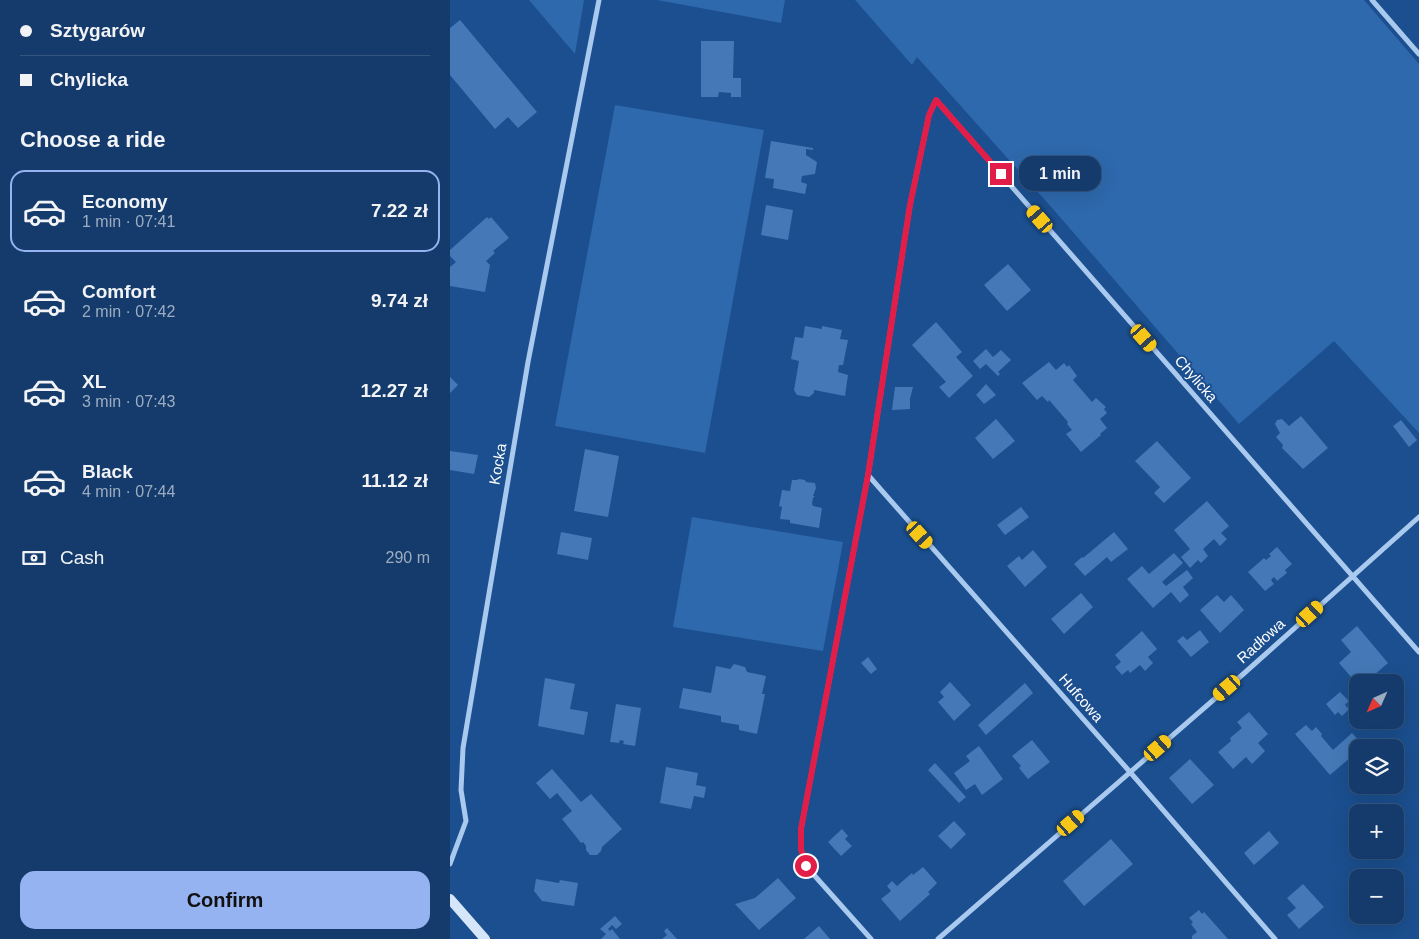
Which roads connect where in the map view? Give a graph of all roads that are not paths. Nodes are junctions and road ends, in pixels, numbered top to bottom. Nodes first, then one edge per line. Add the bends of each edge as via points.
1 (599, 0) edge
2 (1372, 0) edge
3 (1419, 54) edge
4 (868, 475) junction
5 (1419, 517) edge
6 (1352, 577) junction
7 (1419, 652) edge
8 (1130, 772) junction
9 (450, 864) edge
10 (450, 899) edge
11 (485, 939) edge
12 (871, 939) edge
13 (938, 939) edge
14 (1275, 939) edge

1 - 9 street, Kocka via 528,362 463,748 460,790 466,821
2 - 3 street
4 - 6 street, Chylicka via 910,205 929,115 936,100
4 - 8 street, Hufcowa
4 - 12 street via 801,829 801,849 806,866
5 - 6 street, Radłowa
6 - 7 street, Chylicka
6 - 8 street, Radłowa
8 - 13 street, Radłowa
8 - 14 street, Hufcowa
10 - 11 street

